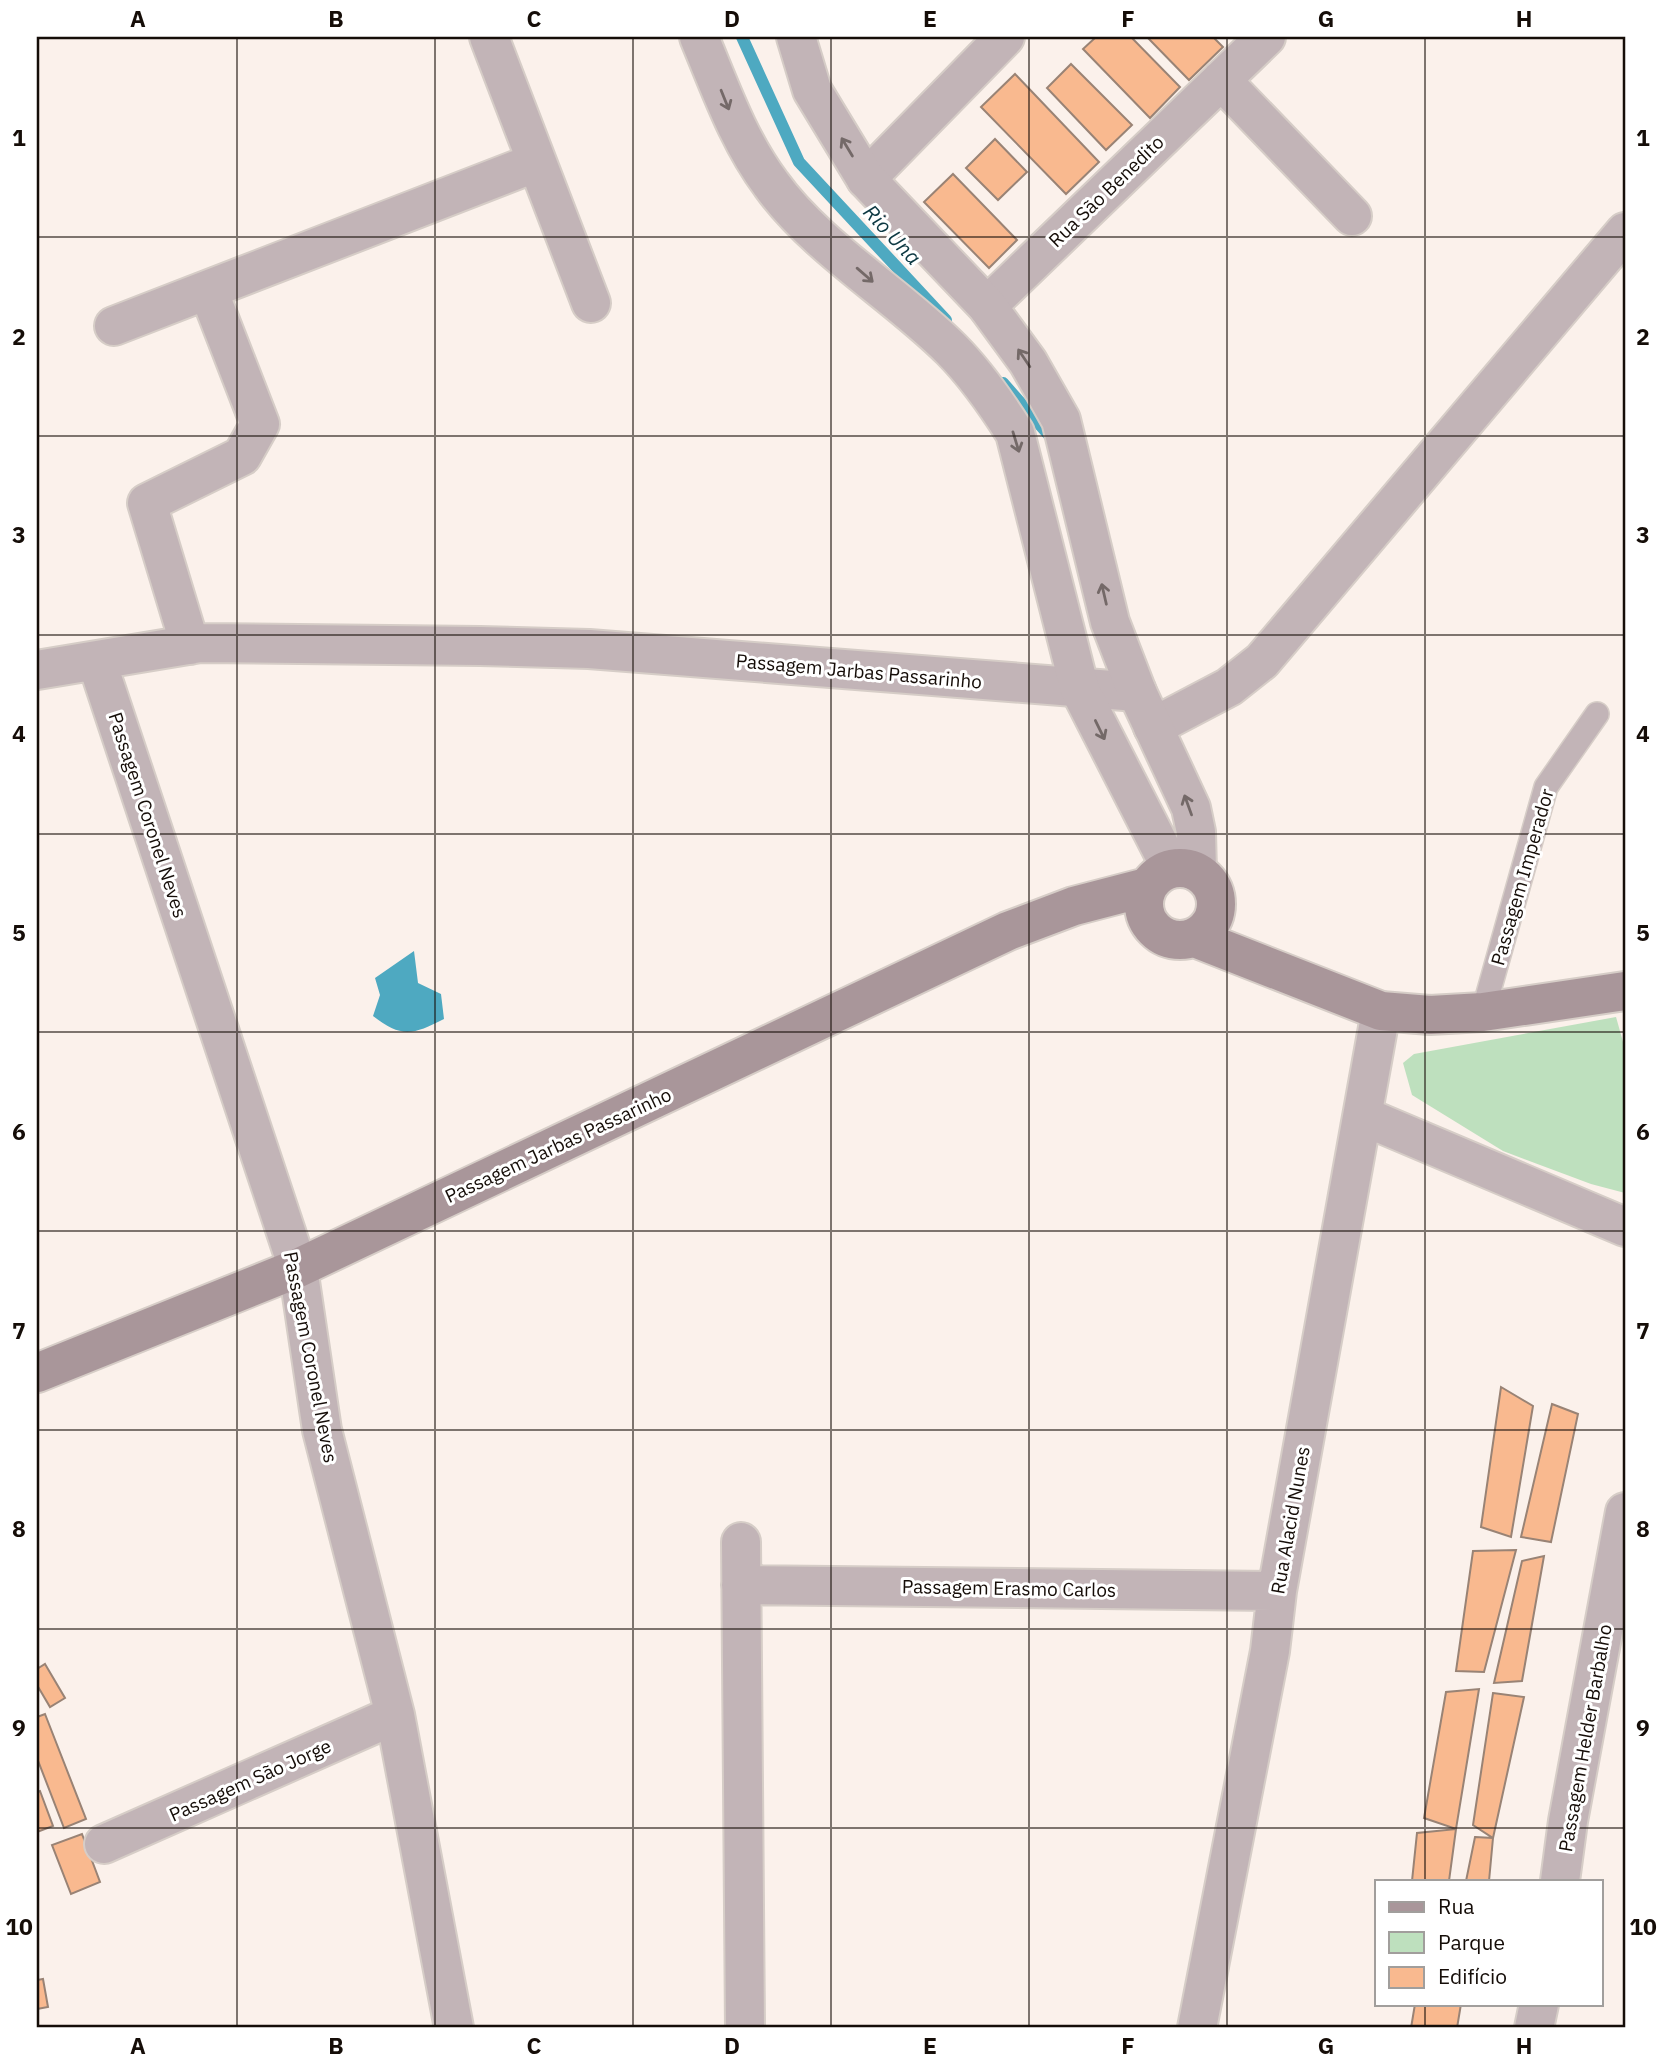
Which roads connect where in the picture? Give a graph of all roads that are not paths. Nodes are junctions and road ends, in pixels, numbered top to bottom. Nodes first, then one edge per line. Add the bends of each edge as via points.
1 (489, 37) edge
2 (699, 37) edge
3 (796, 37) edge
4 (1005, 37) edge
5 (1266, 37) edge
6 (1221, 80) junction
7 (537, 162) junction
8 (866, 179) junction
9 (1352, 216) dead end
10 (1625, 232) edge
11 (208, 290) junction
12 (591, 303) dead end
13 (987, 306) junction
14 (114, 326) dead end
15 (954, 345) junction
16 (190, 645) junction
17 (97, 662) junction
18 (39, 663) edge
19 (1080, 690) junction
20 (1137, 692) junction
21 (1597, 715) dead end
22 (1153, 727) junction
23 (1166, 887) junction
24 (1206, 923) junction
25 (1625, 991) edge
26 (1381, 1011) junction
27 (1483, 1012) junction
28 (1363, 1116) junction
29 (1625, 1227) edge
30 (298, 1268) junction
31 (37, 1373) edge
32 (1625, 1512) edge
33 (741, 1542) dead end
34 (741, 1586) junction
35 (1277, 1591) junction
36 (395, 1715) junction
37 (104, 1844) dead end
38 (1560, 1880) edge
39 (1539, 2006) edge
40 (444, 2026) edge
41 (745, 2028) edge
42 (1197, 2028) edge
43 (1534, 2028) edge

1 - 7 street
2 -> 15 street via 737,128 771,185 824,240
8 -> 3 street via 812,90
4 - 8 street
5 - 6 street, Rua São Benedito
6 - 9 street
6 - 13 street, Rua São Benedito
7 - 11 street
7 - 12 street
8 - 13 street
10 - 22 street via 1262,661 1229,687
11 - 14 street
11 - 16 street via 260,424 242,456 147,503
13 - 15 street, Rua São Benedito
20 -> 13 street via 1110,622 1061,420 1028,362
15 -> 19 street via 1014,433
16 - 17 street, Passagem Jarbas Passarinho
16 - 19 street, Passagem Jarbas Passarinho via 589,649
17 - 18 street, Passagem Jarbas Passarinho
17 - 30 street, Passagem Coronel Neves
19 - 20 street, Passagem Jarbas Passarinho
19 -> 23 street
20 - 22 street
21 - 27 lane, Passagem Imperador via 1546,787
23 -> 22 street via 1191,808
23 - 24 main road via 1208,881 1215,893
23 - 24 main road via 1158,934 1176,941
23 - 30 main road, Passagem Jarbas Passarinho via 1074,906 964,950
24 - 26 main road via 1307,980
25 - 27 main road
26 - 27 main road via 1430,1015
26 - 28 street, Rua Alacid Nunes
28 - 29 street
28 - 35 street, Rua Alacid Nunes
30 - 31 main road, Passagem Jarbas Passarinho
30 - 36 street, Passagem Coronel Neves via 322,1430
32 - 38 street, Passagem Helder Barbalho
33 - 34 street
34 - 35 street, Passagem Erasmo Carlos
34 - 41 street
35 - 42 street, Rua Alacid Nunes via 1270,1651
36 - 37 street, Passagem São Jorge
36 - 40 street, Passagem Coronel Neves
39 - 43 street

